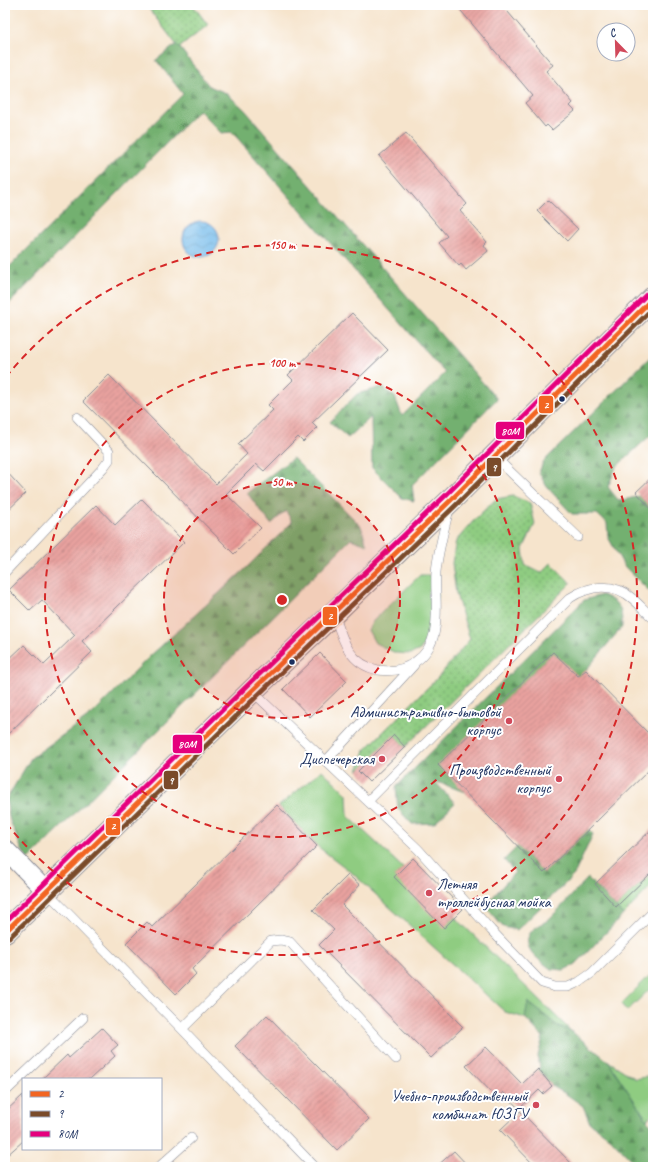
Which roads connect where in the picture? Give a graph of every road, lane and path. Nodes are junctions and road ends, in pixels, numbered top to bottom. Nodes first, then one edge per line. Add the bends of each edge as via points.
1 (653, 298) edge
2 (77, 417) dead end
3 (495, 457) junction
4 (451, 500) junction
5 (578, 537) dead end
6 (5, 572) edge
7 (334, 613) junction
8 (653, 618) edge
9 (419, 660) junction
10 (252, 691) junction
11 (326, 761) junction
12 (368, 801) junction
13 (5, 849) edge
14 (47, 892) junction
15 (653, 912) edge
16 (5, 932) edge
17 (83, 1018) dead end
18 (182, 1029) junction
19 (396, 1059) dead end
20 (5, 1092) edge
21 (191, 1138) dead end
22 (159, 1167) edge
23 (315, 1167) edge

1 - 3 main road
2 - 6 lane via 109,451 109,460
3 - 4 main road
3 - 5 lane
4 - 7 main road
4 - 9 lane via 439,548 436,573 436,629 430,646
7 - 9 lane via 346,647 367,666 394,671
7 - 10 main road
8 - 12 lane via 632,598 616,589 596,587 578,593
9 - 11 lane
10 - 11 lane
10 - 14 main road
11 - 12 lane
12 - 15 lane via 418,849 542,983 568,987 579,982 592,973
13 - 14 street
14 - 16 main road
14 - 18 lane
17 - 20 lane
18 - 19 lane via 271,942 281,940 290,942
18 - 23 lane
21 - 22 lane

